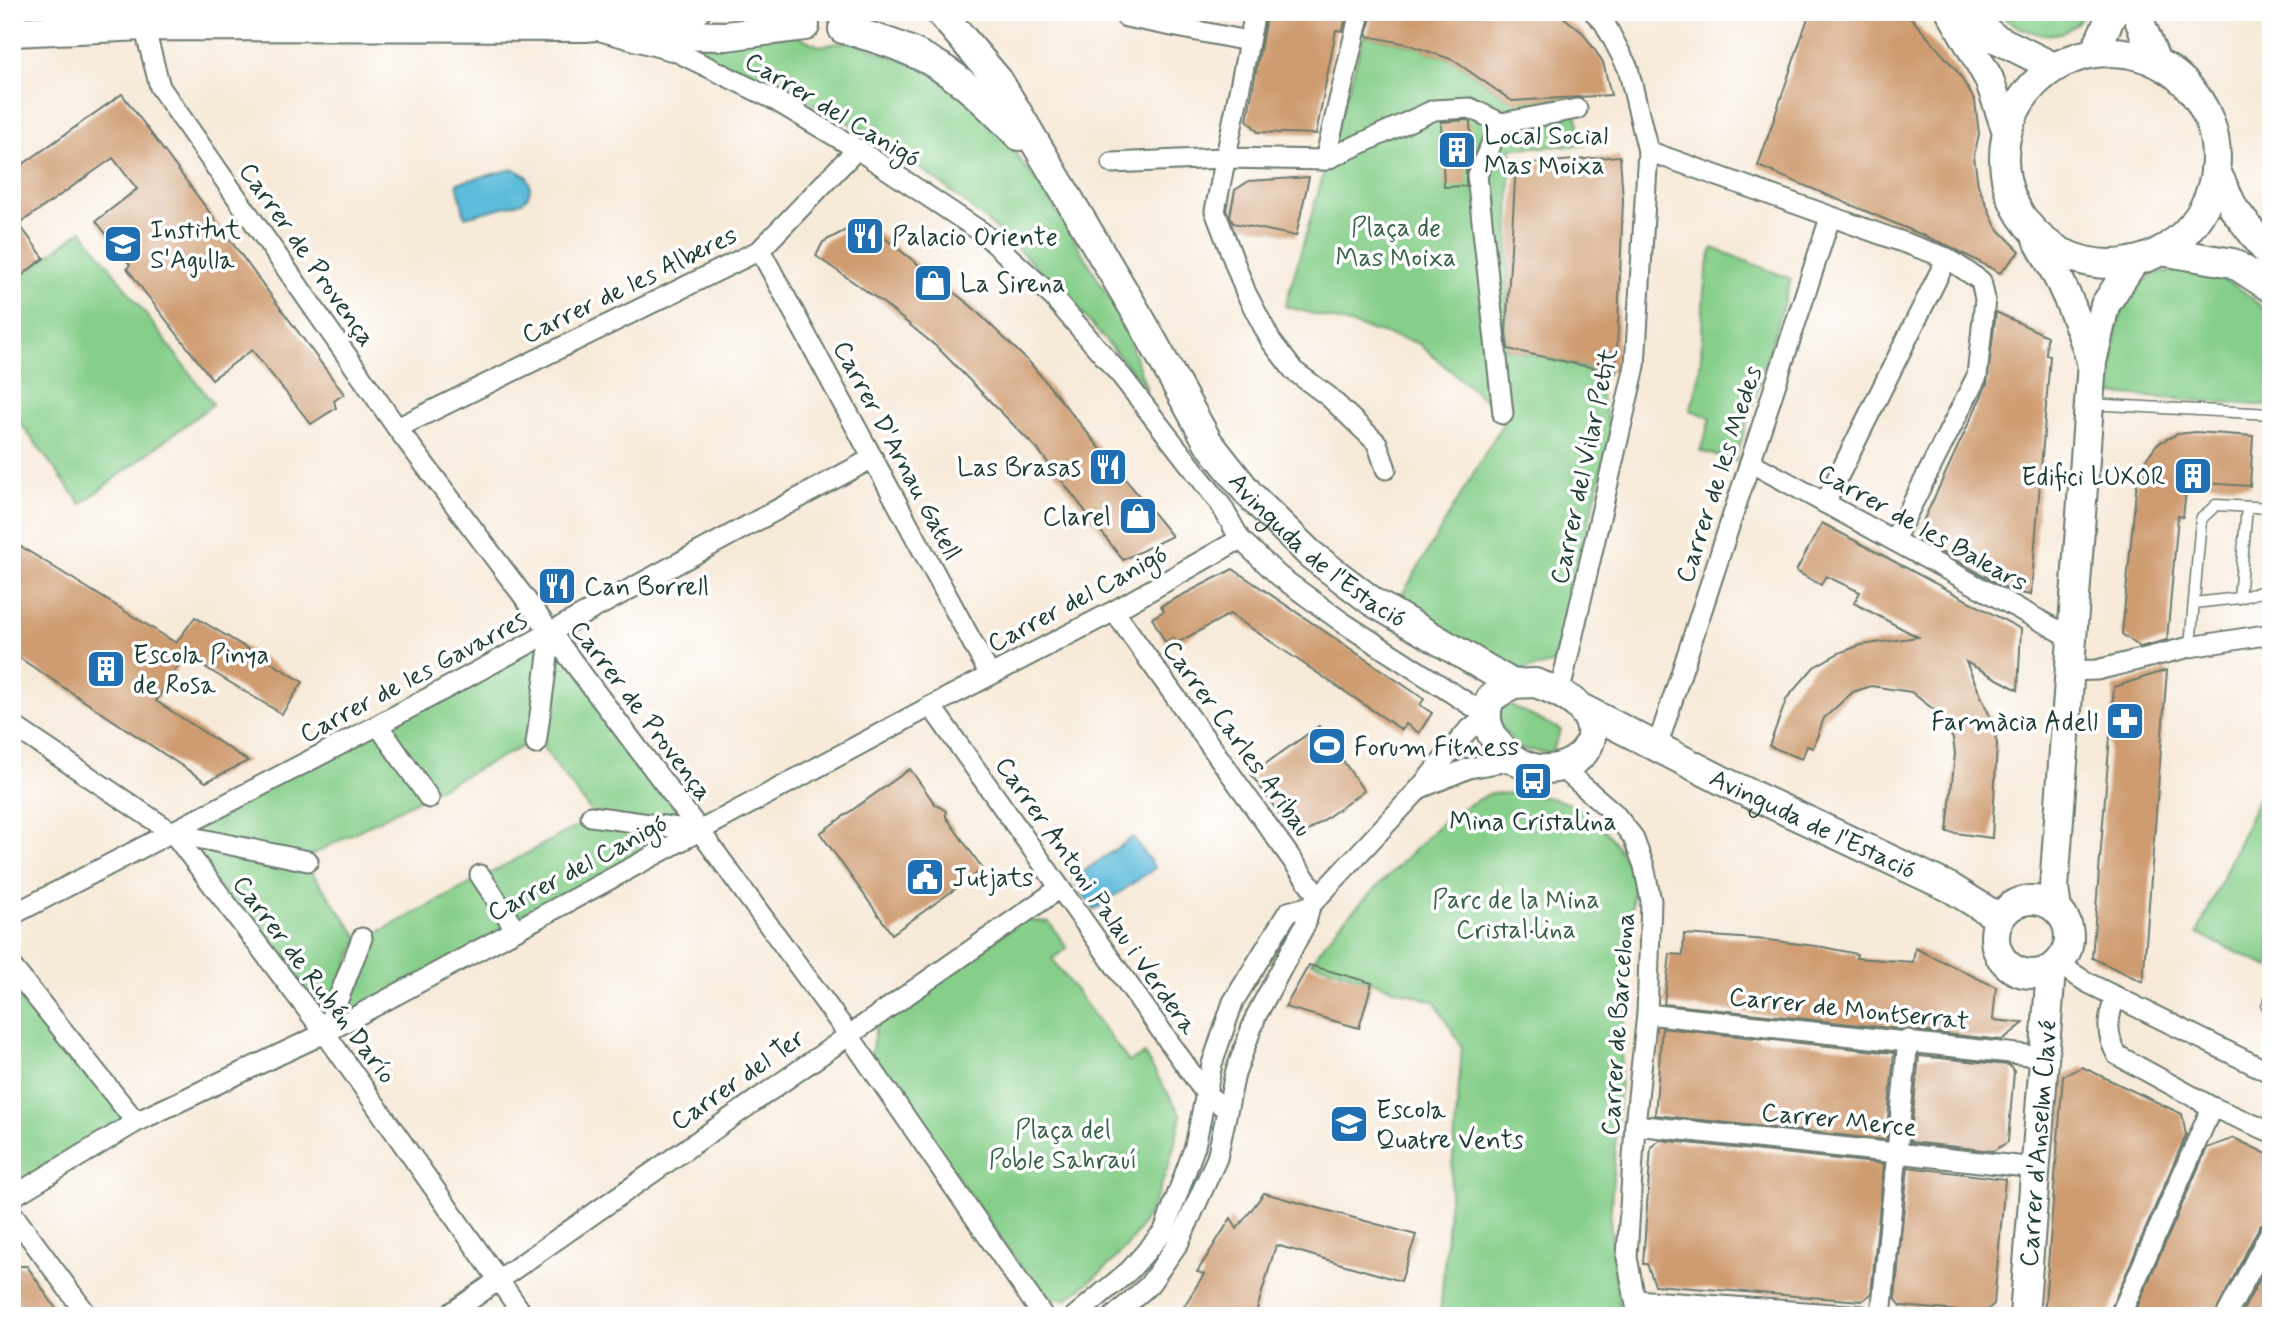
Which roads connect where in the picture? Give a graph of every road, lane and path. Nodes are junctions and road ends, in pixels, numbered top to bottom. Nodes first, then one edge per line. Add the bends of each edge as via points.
1 (695, 12) edge
2 (870, 12) edge
3 (940, 12) edge
4 (1255, 12) edge
5 (1360, 12) edge
6 (1594, 12) edge
7 (1951, 12) edge
8 (1962, 12) edge
9 (2113, 12) edge
10 (2136, 12) edge
11 (1126, 17) dead end
12 (795, 19) edge
13 (113, 20) edge
14 (144, 26) junction
15 (585, 27) junction
16 (25, 29) edge
17 (843, 29) junction
18 (1248, 41) junction
19 (2094, 53) junction
20 (2156, 62) junction
21 (2054, 67) junction
22 (1577, 109) dead end
23 (1501, 124) junction
24 (2007, 132) junction
25 (857, 149) junction
26 (1648, 151) junction
27 (1223, 158) junction
28 (1325, 160) junction
29 (1112, 163) dead end
30 (2215, 169) junction
31 (1057, 176) junction
32 (1830, 218) junction
33 (2028, 225) junction
34 (760, 250) junction
35 (2161, 251) junction
36 (2271, 257) edge
37 (1947, 258) junction
38 (2134, 261) junction
39 (2271, 288) edge
40 (2092, 362) junction
41 (2089, 404) junction
42 (1503, 414) dead end
43 (2271, 414) edge
44 (397, 428) junction
45 (1208, 442) junction
46 (873, 458) junction
47 (1750, 462) junction
48 (1385, 469) dead end
49 (1825, 503) junction
50 (1221, 505) junction
51 (2247, 506) junction
52 (2271, 508) edge
53 (1240, 540) junction
54 (1894, 540) junction
55 (2271, 589) edge
56 (2239, 598) junction
57 (2194, 603) junction
58 (1114, 611) junction
59 (551, 633) junction
60 (2271, 634) edge
61 (2072, 638) junction
62 (2190, 647) junction
63 (2070, 671) junction
64 (990, 675) junction
65 (1513, 684) junction
66 (1560, 691) junction
67 (931, 706) junction
68 (1583, 709) junction
69 (1486, 717) junction
70 (12, 725) edge
71 (378, 725) junction
72 (1628, 733) junction
73 (536, 744) dead end
74 (1657, 747) junction
75 (1586, 752) junction
76 (1515, 760) junction
77 (1562, 768) junction
78 (1419, 789) junction
79 (429, 798) dead end
80 (591, 816) dead end
81 (700, 831) junction
82 (173, 833) junction
83 (308, 861) dead end
84 (480, 875) dead end
85 (1060, 888) junction
86 (2049, 899) junction
87 (1314, 901) junction
88 (12, 915) edge
89 (1999, 918) junction
90 (516, 930) junction
91 (362, 938) dead end
92 (12, 967) edge
93 (2054, 967) junction
94 (2115, 996) junction
95 (1647, 1014) junction
96 (326, 1033) junction
97 (848, 1034) junction
98 (1908, 1040) junction
99 (2046, 1057) junction
100 (2271, 1073) edge
101 (1206, 1094) junction
102 (2212, 1107) junction
103 (1226, 1110) junction
104 (136, 1122) junction
105 (1635, 1125) junction
106 (2271, 1132) edge
107 (1898, 1151) junction
108 (2036, 1168) junction
109 (12, 1197) edge
110 (12, 1213) edge
111 (2271, 1231) edge
112 (498, 1280) junction
113 (1636, 1308) edge
114 (88, 1316) edge
115 (447, 1316) edge
116 (524, 1316) edge
117 (1044, 1316) edge
118 (1075, 1316) edge
119 (1114, 1316) edge
120 (1862, 1316) edge
121 (1881, 1316) edge
122 (2024, 1316) edge
123 (2120, 1316) edge
124 (2226, 1316) edge

1 - 15 street
2 - 17 street
3 - 31 street, Avinguda de l'Estació via 998,80
4 - 18 street
5 - 28 street
6 - 26 street, Carrer del Vilar Petit via 1628,68
7 - 24 street via 1989,79
8 - 21 street via 1995,38
9 - 19 street
10 - 20 street
11 - 18 street
12 - 15 street, Avinguda de l'Estació via 726,36 657,36
12 - 17 street, Avinguda de l'Estació via 823,31
13 - 14 street
13 - 16 street
14 - 15 street
14 - 44 street, Carrer de Provença via 160,86
15 - 25 street, Carrer del Canigó via 677,52 773,99
17 - 31 street, Avinguda de l'Estació via 879,38 942,65 990,106
18 - 27 street
19 - 20 street via 2124,52
19 - 21 street
20 - 30 street via 2182,81 2202,106 2213,136
21 - 24 street via 2024,95
22 - 23 street
23 - 28 street via 1470,108 1434,110
23 - 42 street via 1477,175
24 - 33 street via 2006,181
25 - 34 street, Carrer de les Alberes
25 - 50 street, Carrer del Canigó via 983,233 1053,297 1163,426
26 - 32 street
26 - 66 street, Carrer del Vilar Petit via 1635,366
27 - 28 street
27 - 29 street
27 - 48 street via 1214,211 1246,293 1271,341 1294,371 1377,443
30 - 35 street via 2198,216 2182,236
30 - 36 street via 2234,209
31 - 45 street, Avinguda de l'Estació
32 - 37 street
32 - 47 street, Carrer de les Medes
33 - 38 street via 2048,243 2080,260
33 - 40 street, Carrer d'Anselm Clavé via 2058,275
34 - 44 street, Carrer de les Alberes
34 - 46 street, Carrer D'Arnau Gatell
35 - 38 street
35 - 39 street via 2232,263
37 - 49 street
37 - 54 street via 1981,281 1985,299 1977,376
38 - 40 street, Carrer d'Anselm Clavé via 2105,305
40 - 41 street, Carrer d'Anselm Clavé
41 - 43 lane
41 - 61 street, Carrer d'Anselm Clavé
44 - 59 street, Carrer de Provença
45 - 50 street, Avinguda de l'Estació
45 - 65 street, Avinguda de l'Estació via 1249,494 1310,554 1373,602
46 - 59 street, Carrer de les Gavarres
46 - 64 street, Carrer D'Arnau Gatell
47 - 49 street, Carrer de les Balears
47 - 74 street, Carrer de les Medes
49 - 54 street, Carrer de les Balears
50 - 53 street, Carrer del Canigó
51 - 52 lane
51 - 56 lane
51 - 57 lane via 2216,505 2200,519
53 - 58 street, Carrer del Canigó
53 - 69 street, Carrer del Canigó via 1279,576 1342,622
54 - 61 street, Carrer de les Balears
55 - 56 lane
56 - 57 lane
57 - 62 lane
58 - 64 street, Carrer del Canigó
58 - 87 street, Carrer Carles Aribau
59 - 71 street, Carrer de les Gavarres
59 - 73 street
59 - 81 street, Carrer de Provença
60 - 62 street
61 - 63 street, Carrer d'Anselm Clavé
62 - 63 street via 2097,670
63 - 86 street, Carrer d'Anselm Clavé
64 - 67 street, Carrer del Canigó
65 - 66 street via 1535,682
65 - 69 street via 1491,698
66 - 68 street
67 - 81 street, Carrer del Canigó
67 - 85 street, Carrer Antoni Palau i Verdera
68 - 72 street, Avinguda de l'Estació
68 - 75 street via 1592,730
69 - 76 street via 1501,749
69 - 78 street via 1468,730
70 - 82 street, Carrer de Rubén Darío
71 - 79 street
71 - 82 street, Carrer de les Gavarres
72 - 74 street, Avinguda de l'Estació
72 - 75 street
74 - 89 street, Avinguda de l'Estació via 1951,888
75 - 77 street
76 - 77 street via 1531,767
76 - 78 street via 1469,768
77 - 95 street, Carrer de Barcelona via 1615,813 1633,837 1644,866 1651,901
78 - 87 street
80 - 81 street
81 - 90 street, Carrer del Canigó
81 - 97 street, Carrer de Provença
82 - 83 street
82 - 88 street, Carrer de les Gavarres
82 - 96 street, Carrer de Rubén Darío
84 - 90 street
85 - 97 street, Carrer del Ter
85 - 101 street, Carrer Antoni Palau i Verdera
86 - 89 street via 2011,906
86 - 93 street, Carrer d'Anselm Clavé via 2064,919 2069,942
87 - 101 street via 1288,912 1233,1002
87 - 103 street via 1256,1016
89 - 93 street via 1995,944 2003,961 2016,972 2034,975
90 - 96 street, Carrer del Canigó
91 - 96 street
92 - 104 street
93 - 94 street
93 - 99 street, Carrer d'Anselm Clavé
94 - 100 street
94 - 102 street via 2108,1020 2109,1040 2118,1055
95 - 98 street, Carrer de Montserrat
95 - 105 street, Carrer de Barcelona
96 - 104 street, Carrer del Canigó
96 - 112 street, Carrer de Rubén Darío
97 - 112 street, Carrer del Ter
97 - 117 street, Carrer de Provença
98 - 99 street, Carrer de Montserrat
98 - 107 street
99 - 108 street, Carrer d'Anselm Clavé
101 - 103 street, Carrer Antoni Palau i Verdera
101 - 118 street via 1195,1146 1164,1231 1130,1270
102 - 106 street
102 - 123 street
103 - 119 street via 1217,1158 1179,1242 1149,1285
104 - 109 street, Carrer del Canigó
105 - 107 street, Carrer Merce
105 - 113 street, Carrer de Barcelona via 1627,1257
107 - 108 street, Carrer Merce
107 - 121 street
108 - 122 street, Carrer d'Anselm Clavé
110 - 114 street
111 - 124 street
112 - 115 street, Carrer del Ter
112 - 116 street, Carrer de Rubén Darío
113 - 120 street

